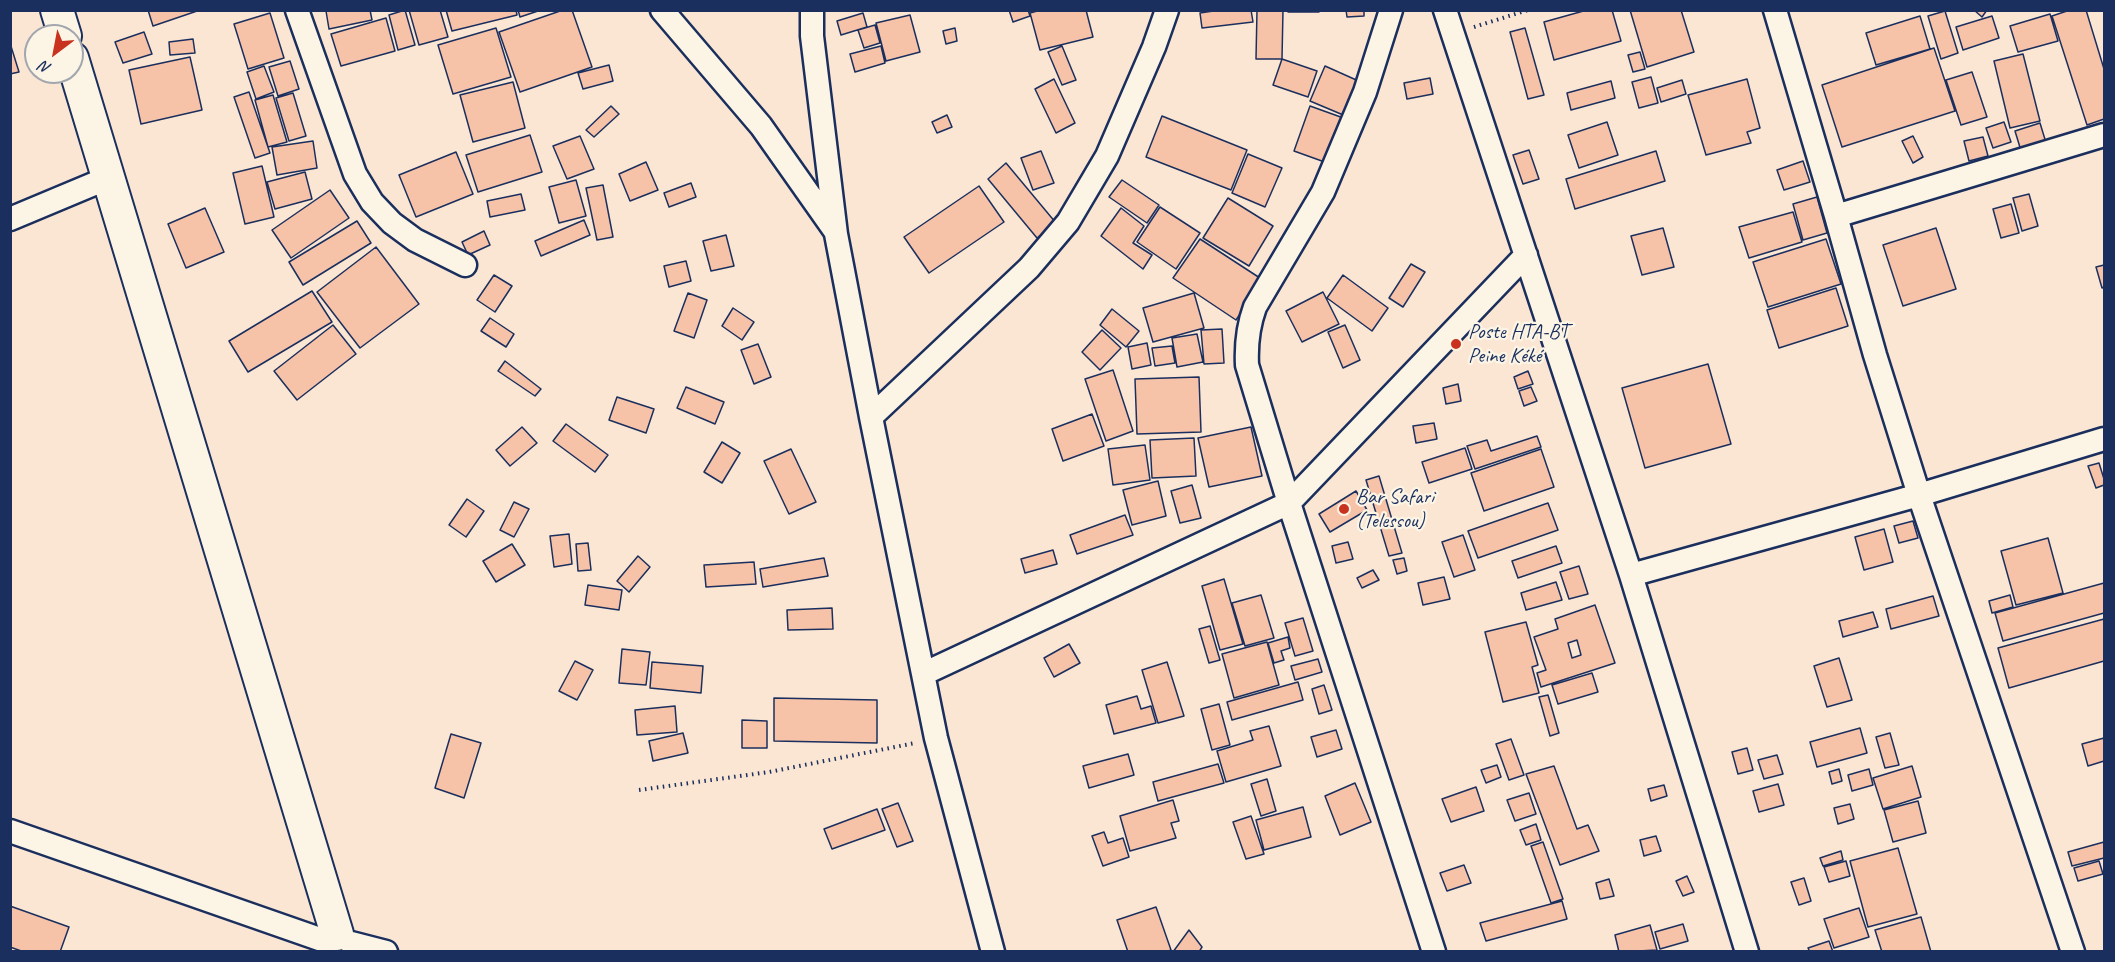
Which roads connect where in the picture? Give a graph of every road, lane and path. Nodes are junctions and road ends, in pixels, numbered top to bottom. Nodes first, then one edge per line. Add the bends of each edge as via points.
1 (297, 10) edge
2 (662, 10) edge
3 (812, 10) edge
4 (1167, 10) edge
5 (1391, 10) edge
6 (1444, 10) edge
7 (1527, 10) edge
8 (1775, 10) edge
9 (1452, 34) junction
10 (80, 84) edge
11 (2104, 135) edge
12 (108, 178) junction
13 (1836, 216) junction
14 (10, 219) edge
15 (836, 234) junction
16 (1526, 255) junction
17 (465, 265) dead end
18 (871, 417) junction
19 (2104, 439) edge
20 (1919, 495) junction
21 (1289, 503) junction
22 (1631, 575) junction
23 (923, 674) junction
24 (936, 738) junction
25 (639, 790) dead end
26 (10, 831) edge
27 (339, 944) edge
28 (386, 951) edge
29 (993, 951) edge
30 (1434, 951) edge
31 (1747, 951) edge
32 (2073, 951) edge

1 - 17 street via 355,174 372,202 415,240
2 - 15 street via 761,126
3 - 15 street
4 - 18 street via 1107,156 1068,222 1029,268
5 - 21 street via 1365,92 1323,192 1255,307 1249,325 1247,365
6 - 9 street
7 - 9 path
8 - 13 street
9 - 16 street
10 - 12 street
11 - 13 street
12 - 14 street
12 - 27 street
13 - 20 street
15 - 18 street
16 - 21 street
16 - 22 street
18 - 23 street
19 - 20 street
20 - 22 street
20 - 32 street
21 - 23 street
21 - 30 street
22 - 31 street
23 - 24 street
24 - 25 path via 769,772
24 - 29 street
26 - 27 street
27 - 28 street

